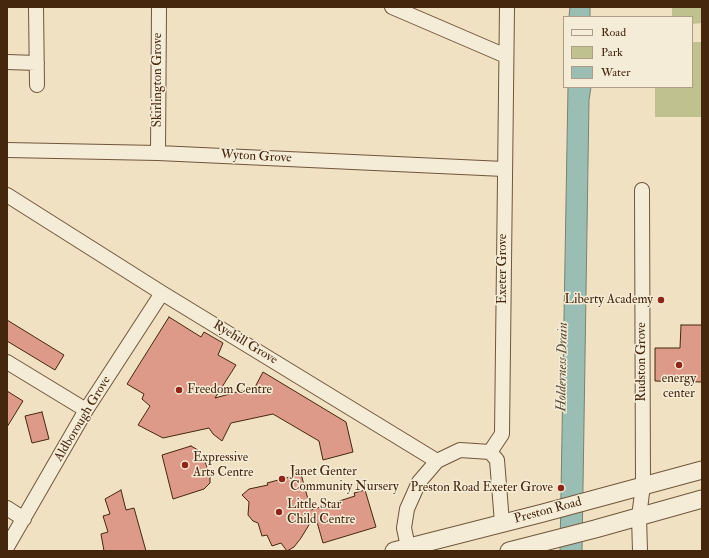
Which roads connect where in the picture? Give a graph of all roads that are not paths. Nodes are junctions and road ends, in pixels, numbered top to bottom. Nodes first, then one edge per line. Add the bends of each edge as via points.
1 (36, 7) edge
2 (159, 7) edge
3 (392, 7) edge
4 (507, 7) edge
5 (506, 56) junction
6 (7, 62) edge
7 (37, 63) junction
8 (37, 85) dead end
9 (7, 150) edge
10 (158, 153) junction
11 (504, 169) junction
12 (642, 190) dead end
13 (7, 195) edge
14 (162, 293) junction
15 (7, 362) edge
16 (86, 410) junction
17 (490, 452) junction
18 (437, 461) junction
19 (702, 470) edge
20 (643, 485) junction
21 (702, 500) edge
22 (7, 508) edge
23 (639, 517) junction
24 (24, 519) junction
25 (502, 523) junction
26 (7, 547) edge
27 (401, 549) edge
28 (509, 551) edge
29 (640, 551) edge

1 - 7 street
2 - 10 street, Skirlington Grove
3 - 5 street
4 - 5 street, Exeter Grove
5 - 11 street, Exeter Grove
6 - 7 street
7 - 8 street
9 - 10 street, Wyton Grove
10 - 11 street, Wyton Grove
11 - 17 street, Exeter Grove via 502,434
12 - 20 street, Rudston Grove
13 - 14 street, Ryehill Grove
14 - 16 street, Aldborough Grove
14 - 18 street, Ryehill Grove
15 - 16 street
16 - 24 street, Aldborough Grove
17 - 18 street via 460,450
17 - 25 street via 498,460
18 - 27 street via 419,482 407,509
19 - 20 street, Preston Road
20 - 23 street, Rudston Grove
20 - 25 street, Preston Road
21 - 23 street
22 - 24 street
23 - 28 street
23 - 29 street, Rudston Grove
24 - 26 street, Aldborough Grove
25 - 27 street, Preston Road

